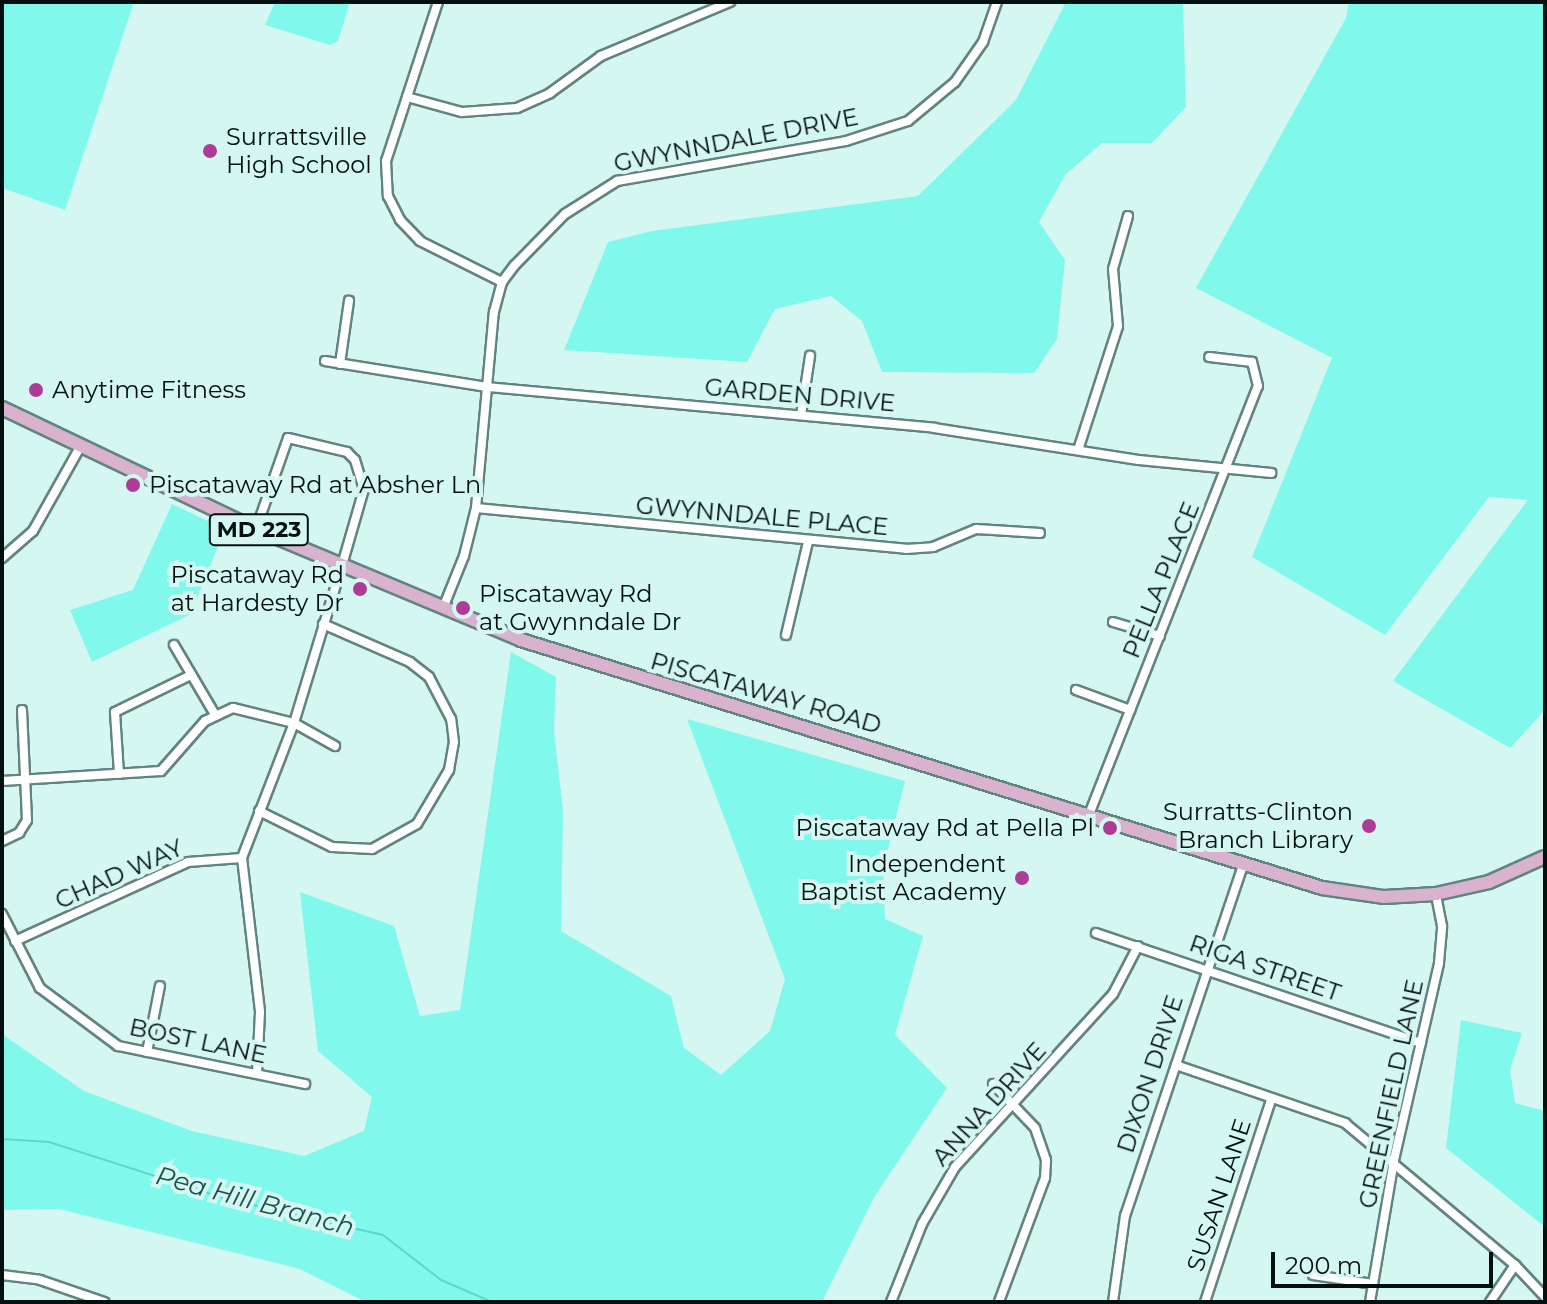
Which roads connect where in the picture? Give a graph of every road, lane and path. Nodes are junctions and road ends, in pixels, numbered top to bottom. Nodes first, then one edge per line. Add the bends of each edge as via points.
1 (438, 2) edge
2 (730, 2) edge
3 (997, 2) edge
4 (407, 97) junction
5 (1128, 216) dead end
6 (502, 282) junction
7 (349, 301) dead end
8 (810, 356) dead end
9 (1209, 357) dead end
10 (325, 361) dead end
11 (340, 364) junction
12 (487, 387) junction
13 (2, 408) edge
14 (801, 415) junction
15 (1079, 447) junction
16 (79, 449) junction
17 (1228, 469) junction
18 (1271, 473) dead end
19 (476, 508) junction
20 (256, 529) junction
21 (1040, 533) dead end
22 (808, 542) junction
23 (2, 558) edge
24 (342, 565) junction
25 (443, 608) junction
26 (1113, 622) dead end
27 (323, 624) junction
28 (786, 635) dead end
29 (1160, 636) junction
30 (174, 645) dead end
31 (191, 675) junction
32 (1076, 690) dead end
33 (22, 710) dead end
34 (1130, 710) junction
35 (214, 713) junction
36 (294, 723) junction
37 (335, 746) dead end
38 (119, 774) junction
39 (27, 780) junction
40 (2, 781) edge
41 (259, 811) junction
42 (1090, 812) junction
43 (2, 841) edge
44 (1545, 857) edge
45 (242, 858) junction
46 (1244, 863) junction
47 (1436, 894) junction
48 (2, 914) edge
49 (1096, 933) dead end
50 (15, 941) junction
51 (1138, 946) junction
52 (1205, 968) junction
53 (160, 986) dead end
54 (1421, 1043) junction
55 (147, 1052) junction
56 (1176, 1065) junction
57 (257, 1074) junction
58 (305, 1084) dead end
59 (993, 1084) dead end
60 (1271, 1100) junction
61 (1015, 1104) junction
62 (1394, 1160) junction
63 (1515, 1265) junction
64 (2, 1275) edge
65 (1313, 1275) dead end
66 (1373, 1284) junction
67 (1545, 1297) edge
68 (104, 1302) edge
69 (891, 1302) edge
70 (999, 1302) edge
71 (1113, 1302) edge
72 (1205, 1302) edge
73 (1370, 1302) edge
74 (1490, 1302) edge

1 - 4 street
2 - 4 street via 601,56 550,93 517,108 462,112
3 - 6 street, GWYNNDALE DRIVE via 983,42 955,82 908,121 846,141 604,186 565,214
4 - 6 street via 386,161 394,210 420,241
5 - 15 street via 1113,269 1118,326
6 - 12 street
7 - 11 street
8 - 14 street
9 - 17 street, PELLA PLACE via 1252,362 1258,386
10 - 11 street, GARDEN DRIVE
11 - 12 street, GARDEN DRIVE
12 - 14 street, GARDEN DRIVE
12 - 19 street
13 - 16 main road, PISCATAWAY ROAD / MD 223
14 - 15 street, GARDEN DRIVE
15 - 17 street, GARDEN DRIVE via 1123,458
16 - 20 main road, PISCATAWAY ROAD / MD 223
16 - 23 street via 33,531
17 - 18 street, GARDEN DRIVE
17 - 29 street, PELLA PLACE
19 - 22 street, GWYNNDALE PLACE
19 - 25 street
20 - 24 main road, PISCATAWAY ROAD / MD 223
20 - 24 street via 288,438 347,452 364,489
21 - 22 street, GWYNNDALE PLACE via 976,529 923,549
22 - 28 street
24 - 25 main road, PISCATAWAY ROAD / MD 223
24 - 27 street
25 - 42 main road, PISCATAWAY ROAD / MD 223 via 581,661
26 - 29 street
27 - 36 street
27 - 41 street via 410,662 429,677 451,719 449,770 417,824 372,849 332,847
29 - 34 street, PELLA PLACE
30 - 31 street
31 - 35 street
31 - 38 street via 115,712
32 - 34 street
33 - 39 street
34 - 42 street, PELLA PLACE
35 - 36 street via 241,708
35 - 38 street via 168,766
36 - 37 street
36 - 41 street
38 - 39 street
39 - 40 street
39 - 43 street via 25,825
41 - 45 street
42 - 46 main road, PISCATAWAY ROAD / MD 223
44 - 47 main road, PISCATAWAY ROAD / MD 223 via 1489,882
45 - 50 street, CHAD WAY via 188,862
45 - 57 street via 261,1026
46 - 47 main road, PISCATAWAY ROAD / MD 223 via 1358,894
46 - 52 street, DIXON DRIVE
47 - 54 street, GREENFIELD LANE via 1439,963
48 - 50 street, BOST LANE
49 - 51 street, RIGA STREET
50 - 55 street, BOST LANE via 45,993 118,1046
51 - 52 street, RIGA STREET
51 - 61 street, ANNA DRIVE via 1113,994
52 - 54 street, RIGA STREET
52 - 56 street, DIXON DRIVE
53 - 55 street
54 - 62 street, GREENFIELD LANE
55 - 57 street, BOST LANE
56 - 60 street
56 - 71 street, DIXON DRIVE via 1125,1216
57 - 58 street, BOST LANE
59 - 61 street
60 - 62 street via 1345,1123
60 - 72 street, SUSAN LANE
61 - 69 street, ANNA DRIVE via 955,1167
61 - 70 street via 1040,1137 1046,1170
62 - 63 street
62 - 66 street, GREENFIELD LANE
63 - 67 street
63 - 74 street
64 - 68 street via 25,1276
65 - 66 street
66 - 73 street, GREENFIELD LANE

